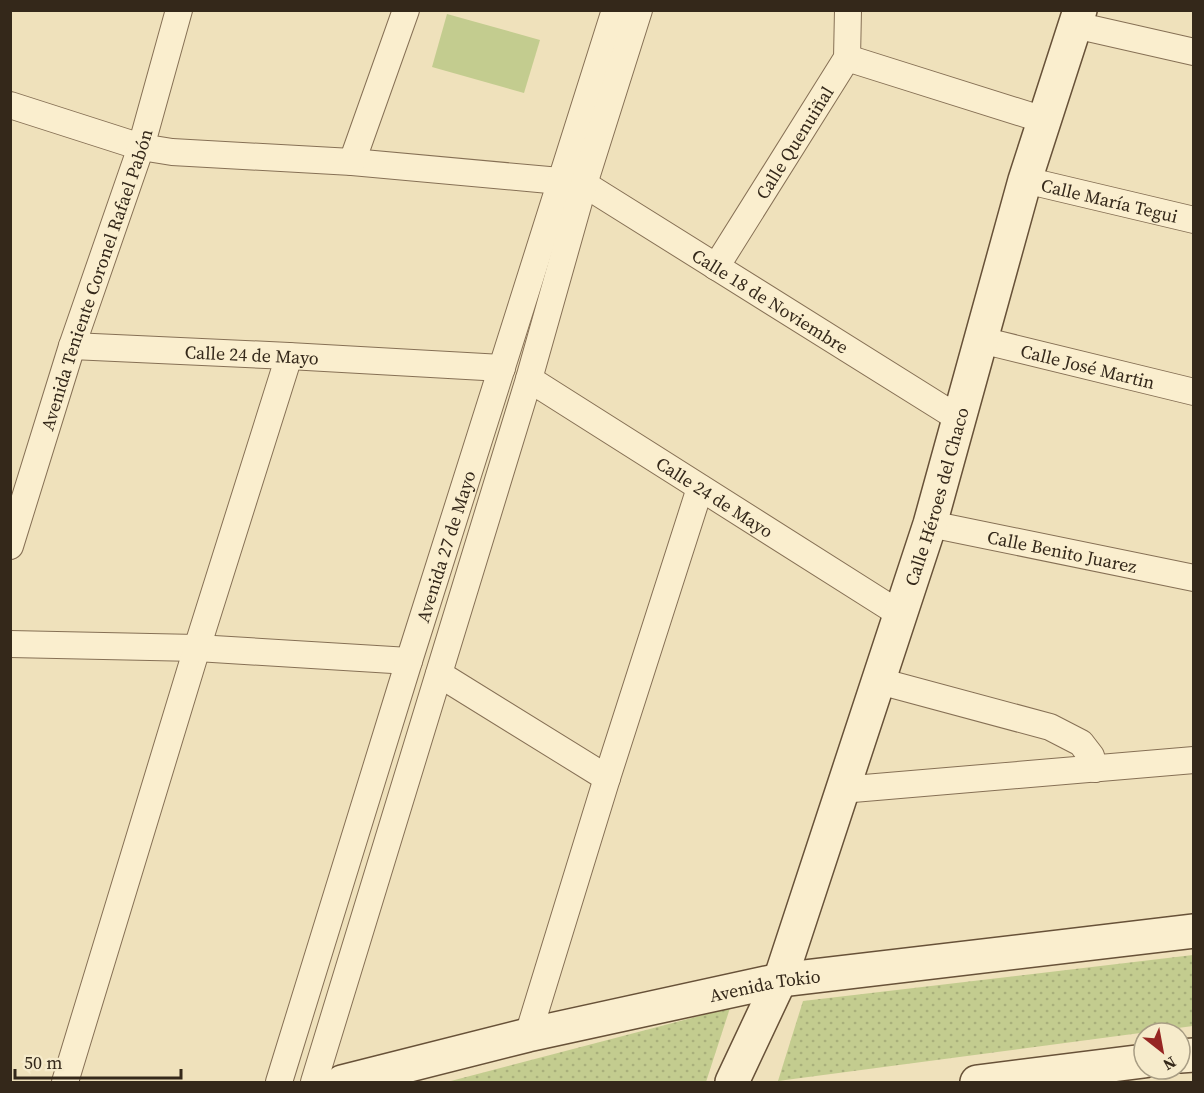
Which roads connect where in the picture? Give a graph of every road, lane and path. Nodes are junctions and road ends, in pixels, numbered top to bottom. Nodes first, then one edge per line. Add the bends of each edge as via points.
1 (179, 10) edge
2 (405, 10) edge
3 (615, 10) edge
4 (639, 10) edge
5 (849, 10) edge
6 (1078, 18) edge
7 (1194, 52) edge
8 (847, 58) junction
9 (10, 105) edge
10 (1044, 120) junction
11 (141, 147) junction
12 (352, 162) junction
13 (1025, 180) junction
14 (572, 182) junction
15 (1194, 220) edge
16 (716, 267) junction
17 (981, 340) junction
18 (72, 346) junction
19 (289, 356) junction
20 (502, 368) junction
21 (529, 378) junction
22 (1194, 392) edge
23 (958, 418) junction
24 (700, 488) junction
25 (16, 510) edge
26 (930, 524) junction
27 (10, 546) edge
28 (1194, 578) edge
29 (900, 614) junction
30 (10, 645) edge
31 (197, 648) junction
32 (409, 661) junction
33 (439, 674) junction
34 (879, 681) junction
35 (1194, 760) edge
36 (1095, 769) junction
37 (607, 778) junction
38 (841, 790) junction
39 (1194, 931) edge
40 (780, 980) junction
41 (528, 1035) junction
42 (1132, 1063) edge
43 (65, 1083) edge
44 (279, 1083) edge
45 (314, 1083) edge
46 (342, 1083) edge
47 (732, 1083) edge
48 (977, 1083) edge

1 - 11 street, Avenida Teniente Coronel Rafael Pabón
2 - 12 street
3 - 14 street, Avenida 27 de Mayo
4 - 14 street, Avenida 27 de Mayo
5 - 8 street, Calle Quenuiñal
6 - 7 street
6 - 10 street, Calle Héroes del Chaco
8 - 10 street
8 - 16 street, Calle Quenuiñal
9 - 11 street
10 - 13 street, Calle Héroes del Chaco
11 - 12 street via 190,155
11 - 18 street, Avenida Teniente Coronel Rafael Pabón
12 - 14 street
13 - 15 street, Calle María Tegui
13 - 17 street, Calle Héroes del Chaco
14 - 16 street, Calle 18 de Noviembre
14 - 20 street, Avenida 27 de Mayo
14 - 21 street, Avenida 27 de Mayo
16 - 23 street, Calle 18 de Noviembre
17 - 22 street, Calle José Martin
17 - 23 street, Calle Héroes del Chaco
18 - 19 street, Calle 24 de Mayo
18 - 25 street, Avenida Teniente Coronel Rafael Pabón
19 - 20 street, Calle 24 de Mayo
19 - 31 street
20 - 32 street, Avenida 27 de Mayo
21 - 24 street, Calle 24 de Mayo
21 - 33 street, Avenida 27 de Mayo
23 - 26 street, Calle Héroes del Chaco
24 - 29 street, Calle 24 de Mayo
24 - 37 street
25 - 27 street, Avenida Teniente Coronel Rafael Pabón
26 - 28 street, Calle Benito Juarez
26 - 29 street, Calle Héroes del Chaco
29 - 34 street, Calle Héroes del Chaco
30 - 31 street
31 - 32 street
31 - 43 street
32 - 44 street, Avenida 27 de Mayo
33 - 37 street
33 - 45 street, Avenida 27 de Mayo
34 - 36 street via 1050,727 1081,743
34 - 38 street, Calle Héroes del Chaco
35 - 36 street
36 - 38 street
37 - 41 street
38 - 40 street, Calle Héroes del Chaco
39 - 40 street, Avenida Tokio
40 - 41 street, Avenida Tokio
40 - 47 street, Calle Héroes del Chaco
41 - 46 street, Avenida Tokio
42 - 48 street

